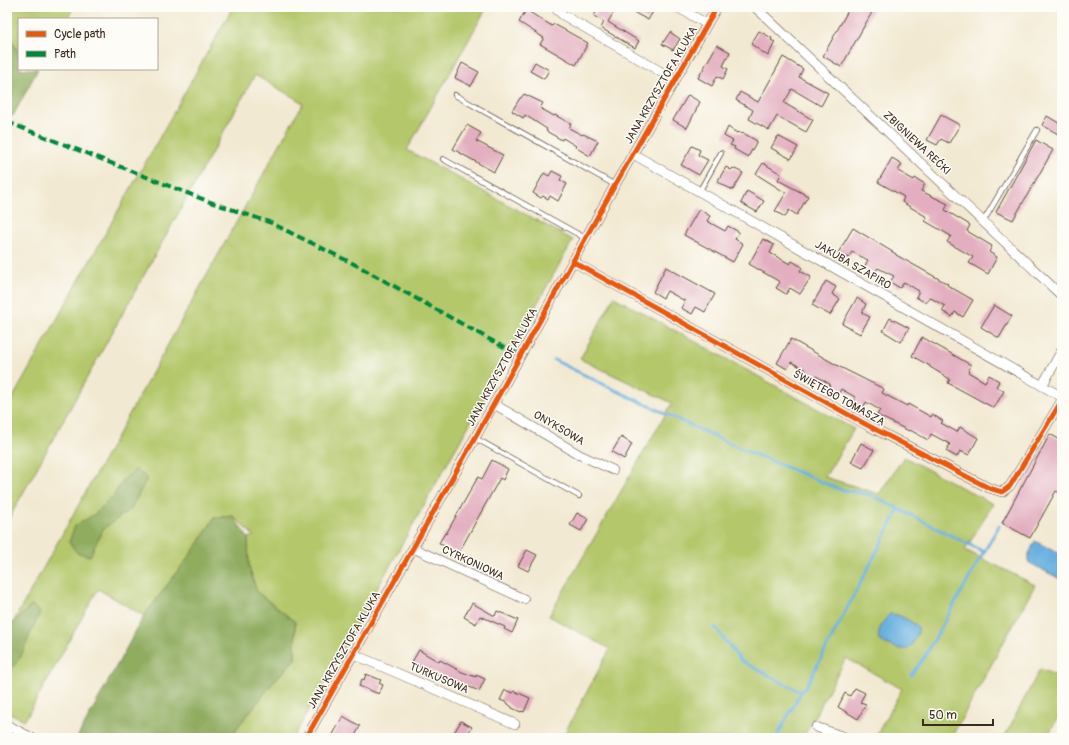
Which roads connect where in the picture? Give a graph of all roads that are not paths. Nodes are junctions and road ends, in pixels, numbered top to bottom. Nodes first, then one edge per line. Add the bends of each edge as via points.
1 (557, 7) edge
2 (677, 7) edge
3 (717, 7) edge
4 (755, 7) edge
5 (707, 24) junction
6 (675, 80) junction
7 (454, 95) dead end
8 (1037, 130) dead end
9 (721, 153) dead end
10 (633, 154) junction
11 (443, 159) dead end
12 (615, 185) junction
13 (699, 192) junction
14 (983, 222) junction
15 (585, 238) junction
16 (572, 261) junction
17 (1062, 296) edge
18 (1062, 350) edge
19 (1042, 386) junction
20 (1062, 398) edge
21 (494, 404) junction
22 (475, 438) junction
23 (613, 470) dead end
24 (579, 496) dead end
25 (413, 548) junction
26 (524, 599) dead end
27 (354, 654) junction
28 (515, 724) dead end
29 (7, 726) edge
30 (816, 727) dead end
31 (32, 738) edge
32 (306, 738) edge
33 (847, 738) edge

1 - 6 street via 563,15
2 - 5 street
3 - 5 street, JANA KRZYSZTOFA KLUKA
4 - 14 street, ZBIGNIEWA REĆKI
5 - 6 street, JANA KRZYSZTOFA KLUKA
6 - 10 street, JANA KRZYSZTOFA KLUKA
7 - 12 lane
8 - 14 lane
9 - 13 lane
10 - 12 street, JANA KRZYSZTOFA KLUKA
10 - 13 street, JAKUBA SZAPIRO
11 - 15 lane
12 - 15 street, JANA KRZYSZTOFA KLUKA
13 - 19 street, JAKUBA SZAPIRO
14 - 17 street, ZBIGNIEWA REĆKI
15 - 16 street, JANA KRZYSZTOFA KLUKA
16 - 20 street, ŚWIĘTEGO TOMASZA via 867,425 989,488 1002,492 1010,486
16 - 21 street, JANA KRZYSZTOFA KLUKA
18 - 19 street
19 - 20 street, JAKUBA SZAPIRO
21 - 22 street, JANA KRZYSZTOFA KLUKA
21 - 23 street, ONYKSOWA via 580,454
22 - 24 lane
22 - 25 street, JANA KRZYSZTOFA KLUKA
25 - 26 street, CYRKONIOWA
25 - 27 street, JANA KRZYSZTOFA KLUKA
27 - 28 street, TURKUSOWA
27 - 32 street, JANA KRZYSZTOFA KLUKA
29 - 31 street
30 - 33 street

